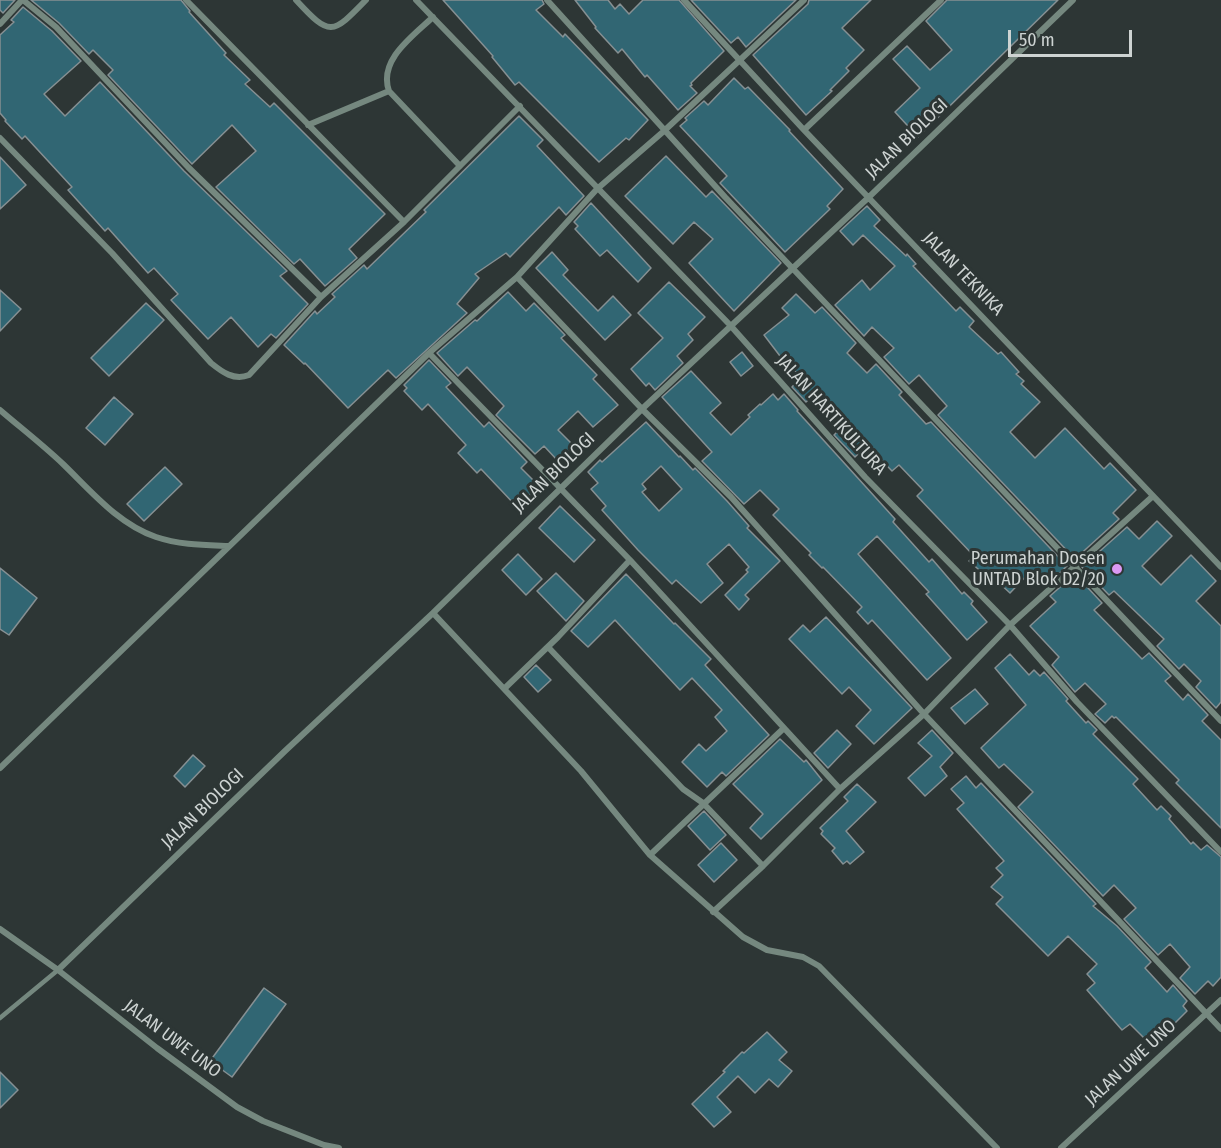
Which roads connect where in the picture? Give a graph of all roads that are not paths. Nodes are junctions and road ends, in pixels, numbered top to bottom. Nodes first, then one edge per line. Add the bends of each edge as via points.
1 (23, 0) edge
2 (186, 0) edge
3 (296, 0) edge
4 (366, 0) edge
5 (416, 0) edge
6 (547, 0) edge
7 (684, 0) edge
8 (804, 0) edge
9 (941, 0) edge
10 (1073, 0) edge
11 (433, 17) junction
12 (0, 24) edge
13 (739, 60) junction
14 (388, 91) junction
15 (520, 106) junction
16 (308, 125) junction
17 (804, 130) junction
18 (664, 131) junction
19 (0, 138) edge
20 (460, 166) junction
21 (597, 189) junction
22 (869, 197) junction
23 (404, 222) junction
24 (793, 267) junction
25 (517, 277) junction
26 (321, 297) junction
27 (730, 326) junction
28 (429, 353) junction
29 (642, 409) junction
30 (0, 410) edge
31 (562, 488) junction
32 (1153, 496) junction
33 (229, 546) junction
34 (630, 560) junction
35 (1074, 567) junction
36 (1221, 567) edge
37 (433, 613) junction
38 (1010, 625) junction
39 (548, 647) junction
40 (505, 688) junction
41 (924, 714) junction
42 (1221, 721) edge
43 (784, 728) junction
44 (0, 768) edge
45 (840, 789) junction
46 (703, 803) junction
47 (1221, 852) edge
48 (650, 855) junction
49 (763, 866) junction
50 (713, 912) junction
51 (0, 929) edge
52 (58, 970) junction
53 (1221, 1000) edge
54 (1206, 1014) junction
55 (0, 1018) edge
56 (1221, 1029) edge
57 (339, 1148) edge
58 (997, 1148) edge
59 (1061, 1148) edge

1 - 12 street
1 - 26 street via 56,27 188,167
2 - 16 street
3 - 4 street via 319,24 331,28 344,23
5 - 11 street, JALAN HARTIKULTURA
6 - 18 street
7 - 13 street, JALAN TEKNIKA
8 - 13 street
9 - 17 street
10 - 22 street, JALAN BIOLOGI
11 - 14 street via 398,51 387,69
11 - 15 street, JALAN HARTIKULTURA
13 - 17 street, JALAN TEKNIKA
13 - 18 street
14 - 16 street
14 - 20 street
15 - 20 street
15 - 21 street, JALAN HARTIKULTURA
16 - 23 street
17 - 22 street, JALAN TEKNIKA
18 - 21 street
18 - 24 street
19 - 26 street via 112,253 196,348 224,373 242,378 249,375
20 - 23 street
21 - 25 street
21 - 27 street, JALAN HARTIKULTURA
22 - 24 street, JALAN BIOLOGI
22 - 32 street, JALAN TEKNIKA
23 - 26 street
24 - 27 street, JALAN BIOLOGI
24 - 35 street
25 - 28 street
25 - 29 street
27 - 29 street, JALAN BIOLOGI
27 - 38 street, JALAN HARTIKULTURA via 865,477
28 - 31 street
28 - 33 street
29 - 31 street, JALAN BIOLOGI
29 - 41 street via 731,497
30 - 33 street via 62,462 95,497 137,528 175,543
31 - 34 street
31 - 37 street, JALAN BIOLOGI
32 - 35 street
32 - 36 street, JALAN TEKNIKA
33 - 44 street
34 - 39 street
34 - 43 street
35 - 38 street
35 - 42 street
37 - 40 street
37 - 52 street, JALAN BIOLOGI
38 - 41 street
38 - 47 street, JALAN HARTIKULTURA via 1077,702
39 - 40 street
39 - 46 street via 683,789
40 - 48 street
41 - 45 street
41 - 54 street
43 - 45 street
43 - 46 street
45 - 49 street
46 - 48 street
46 - 49 street
48 - 50 street
49 - 50 street
50 - 58 street via 743,937 767,950 803,957 819,966
51 - 52 street, JALAN UWE UNO
52 - 55 lane
52 - 57 street, JALAN UWE UNO via 237,1107 263,1121
53 - 54 street, JALAN UWE UNO
54 - 56 street
54 - 59 street, JALAN UWE UNO

